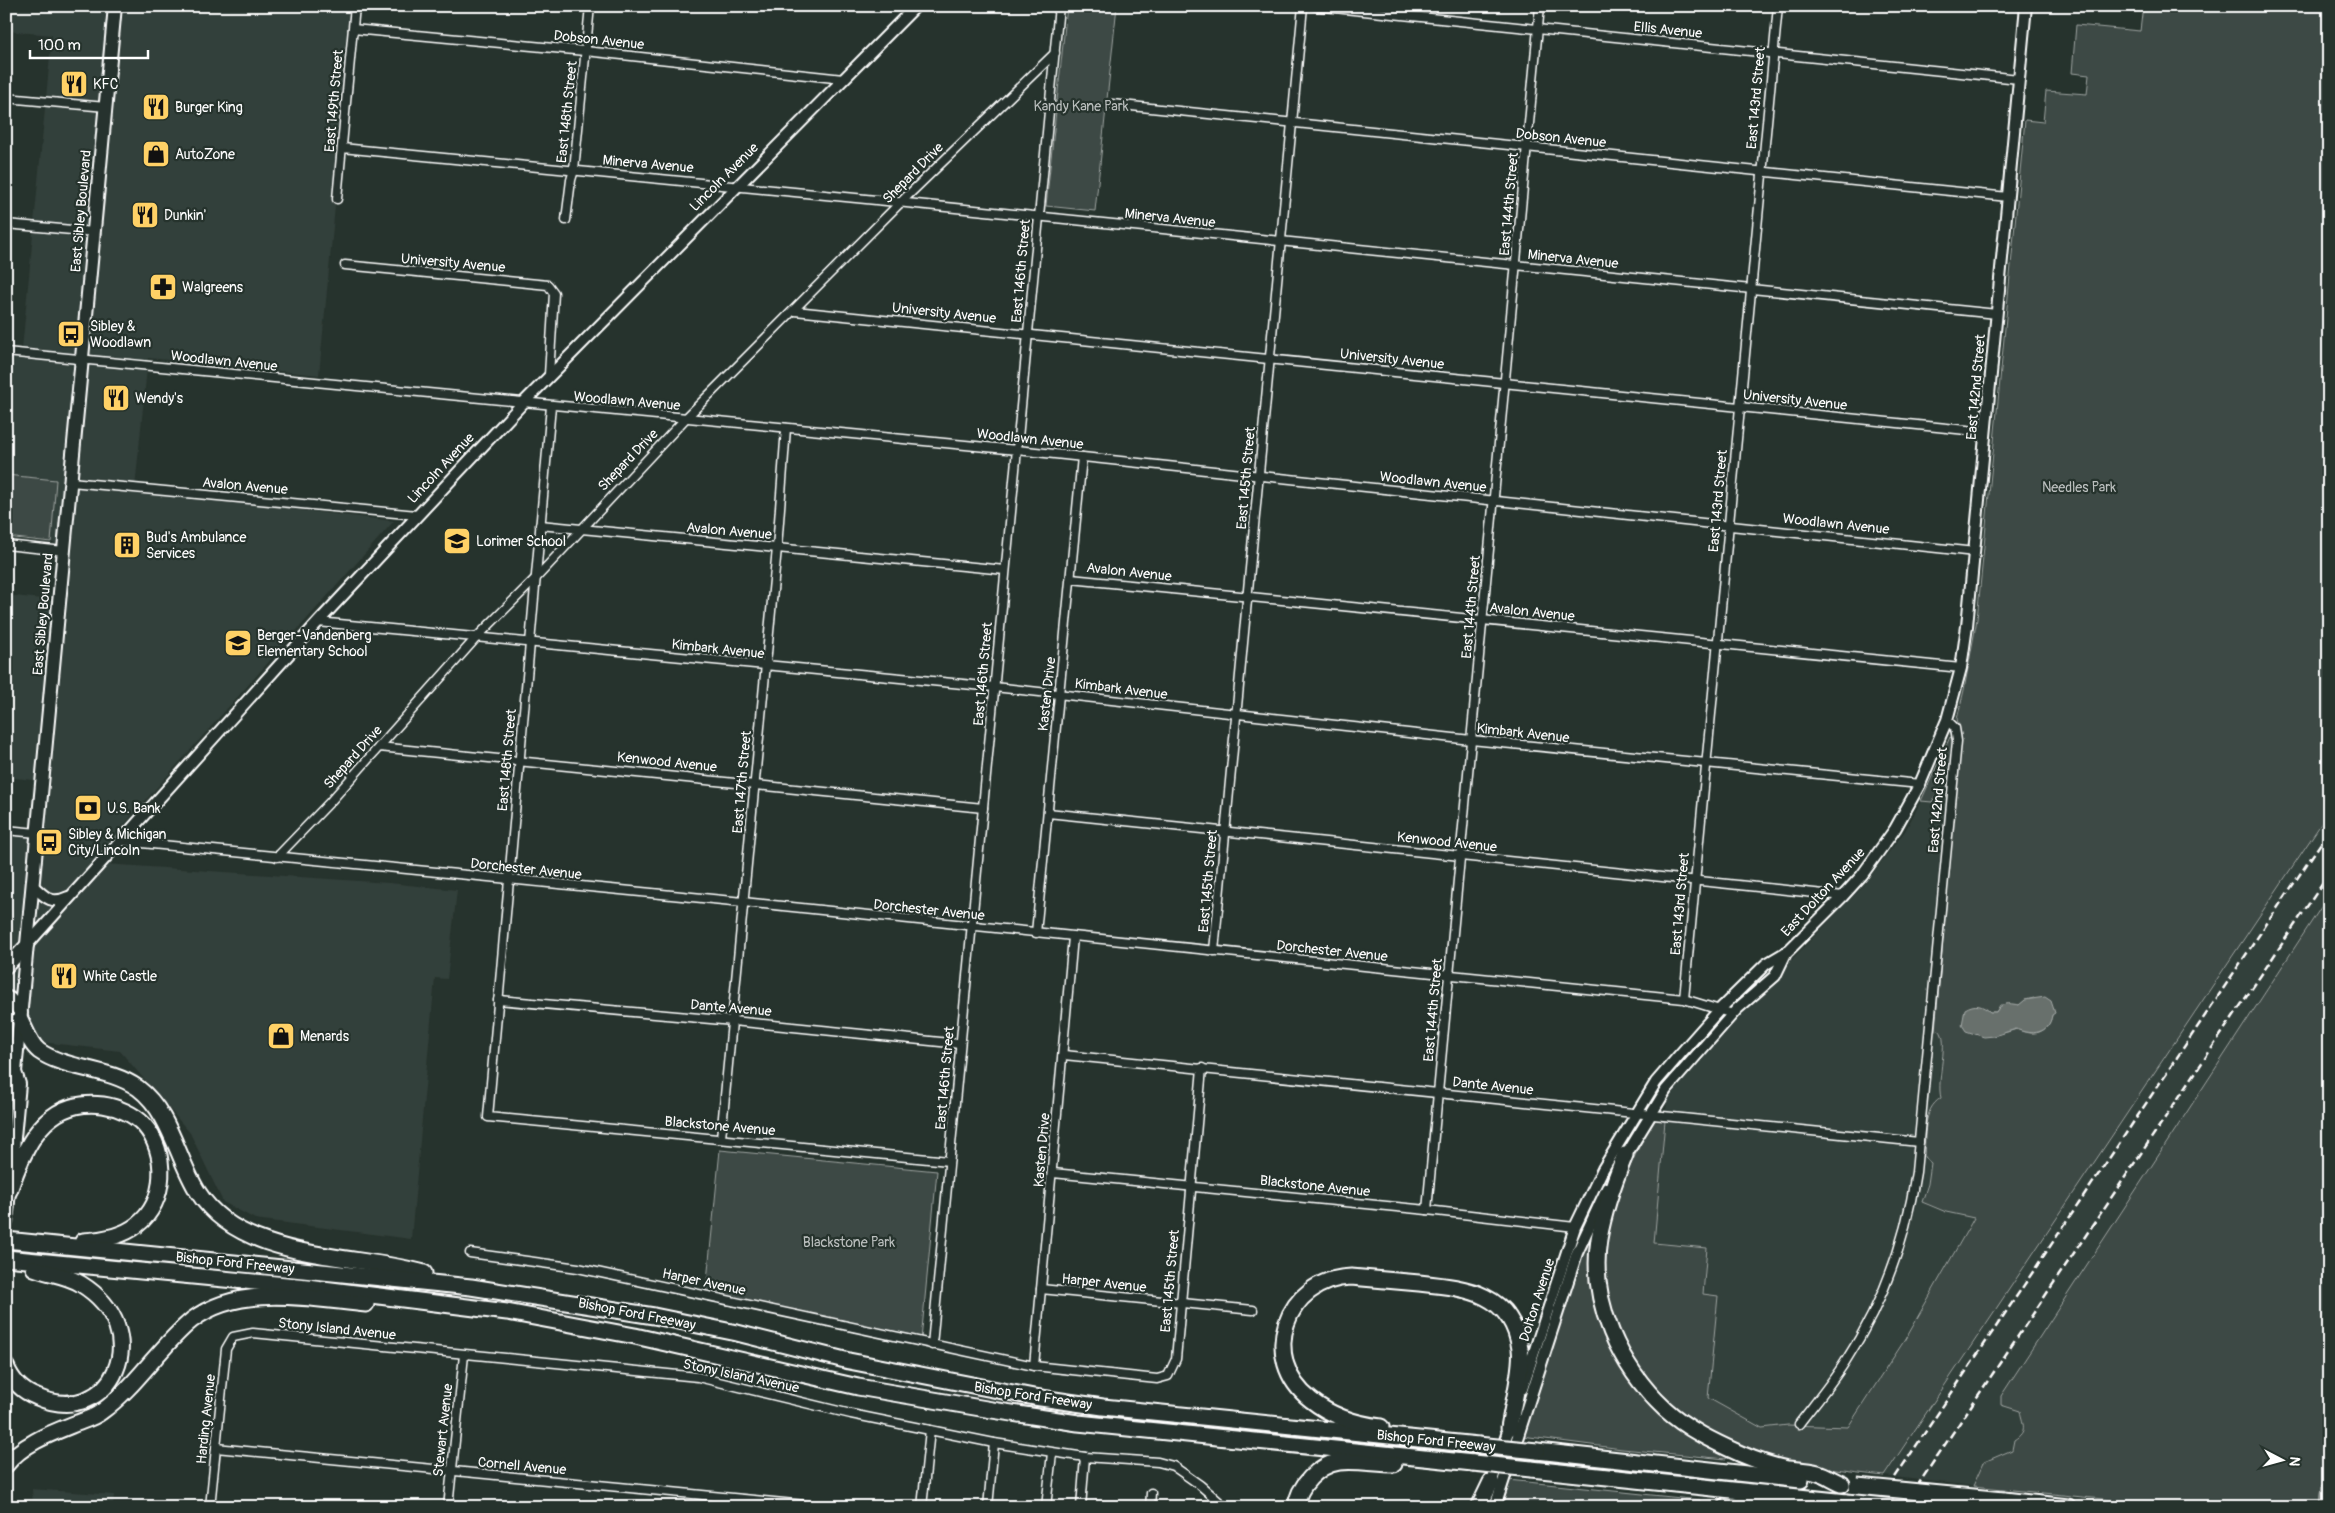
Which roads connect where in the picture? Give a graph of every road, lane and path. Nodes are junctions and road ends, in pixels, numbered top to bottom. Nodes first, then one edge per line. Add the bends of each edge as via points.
1 (115, 6) edge
2 (355, 6) edge
3 (590, 6) edge
4 (916, 6) edge
5 (1059, 6) edge
6 (1303, 6) edge
7 (1315, 6) edge
8 (1540, 6) edge
9 (1778, 6) edge
10 (2026, 6) edge
11 (353, 29) junction
12 (1538, 29) junction
13 (585, 51) junction
14 (1055, 53) junction
15 (1773, 53) junction
16 (843, 79) junction
17 (2019, 79) junction
18 (6, 98) edge
19 (1112, 104) dead end
20 (106, 107) junction
21 (1292, 122) junction
22 (1526, 147) junction
23 (342, 148) junction
24 (574, 170) junction
25 (1762, 171) junction
26 (738, 185) junction
27 (2008, 197) junction
28 (337, 199) dead end
29 (900, 203) junction
30 (1039, 218) junction
31 (566, 220) dead end
32 (6, 224) edge
33 (94, 232) junction
34 (1281, 242) junction
35 (345, 265) dead end
36 (1515, 265) junction
37 (1751, 289) junction
38 (795, 310) junction
39 (1997, 314) junction
40 (1028, 334) junction
41 (6, 352) edge
42 (1270, 359) junction
43 (82, 360) junction
44 (550, 375) junction
45 (1504, 383) junction
46 (522, 403) junction
47 (551, 406) junction
48 (1740, 407) junction
49 (685, 419) junction
50 (786, 428) junction
51 (1986, 432) junction
52 (1017, 450) junction
53 (1082, 457) junction
54 (1259, 476) junction
55 (71, 482) junction
56 (1493, 501) junction
57 (417, 515) junction
58 (540, 525) junction
59 (1728, 526) junction
60 (580, 529) junction
61 (6, 545) edge
62 (777, 548) junction
63 (64, 551) junction
64 (1974, 552) junction
65 (1005, 570) junction
66 (536, 578) junction
67 (1070, 579) junction
68 (1247, 596) junction
69 (1482, 620) junction
70 (318, 622) junction
71 (476, 638) junction
72 (530, 643) junction
73 (1717, 645) junction
74 (765, 666) junction
75 (1961, 668) junction
76 (994, 687) junction
77 (1059, 694) junction
78 (1236, 715) junction
79 (1948, 720) junction
80 (1471, 740) junction
81 (379, 747) junction
82 (520, 761) junction
83 (1706, 763) junction
84 (754, 783) junction
85 (1920, 784) junction
86 (983, 808) junction
87 (1048, 813) junction
88 (6, 830) edge
89 (1225, 831) junction
90 (37, 833) junction
91 (121, 841) junction
92 (1460, 856) junction
93 (277, 857) junction
94 (509, 880) junction
95 (1695, 880) junction
96 (33, 886) junction
97 (71, 895) junction
98 (1843, 896) junction
99 (743, 902) junction
100 (971, 927) junction
101 (1036, 933) junction
102 (1074, 937) junction
103 (28, 945) junction
104 (1788, 950) junction
105 (1214, 951) junction
106 (6, 967) edge
107 (1449, 975) junction
108 (6, 997) edge
109 (1684, 999) junction
110 (498, 1000) junction
111 (1720, 1009) junction
112 (1733, 1014) junction
113 (20, 1016) junction
114 (733, 1021) junction
115 (960, 1044) junction
116 (1064, 1054) junction
117 (1202, 1068) junction
118 (15, 1072) junction
119 (1438, 1093) junction
120 (6, 1095) edge
121 (1639, 1112) junction
122 (1650, 1115) junction
123 (488, 1117) joint
124 (721, 1138) junction
125 (1919, 1142) junction
126 (1626, 1155) junction
127 (949, 1161) junction
128 (1053, 1172) junction
129 (1191, 1185) junction
130 (9, 1191) junction
131 (1427, 1210) junction
132 (7, 1217) edge
133 (1575, 1227) junction
134 (6, 1240) edge
135 (53, 1245) junction
136 (470, 1253) dead end
137 (8, 1258) edge
138 (471, 1287) junction
139 (1041, 1289) junction
140 (439, 1302) junction
141 (1180, 1304) junction
142 (1253, 1310) dead end
143 (233, 1337) joint
144 (932, 1345) junction
145 (464, 1355) junction
146 (6, 1366) edge
147 (1034, 1366) junction
148 (1799, 1424) dead end
149 (1509, 1428) junction
150 (930, 1430) junction
151 (994, 1443) junction
152 (1461, 1444) junction
153 (216, 1448) junction
154 (1052, 1453) junction
155 (1085, 1457) junction
156 (1466, 1462) junction
157 (6, 1465) edge
158 (452, 1472) junction
159 (1491, 1482) junction
160 (1842, 1484) junction
161 (1151, 1493) dead end
162 (1840, 1501) junction
163 (210, 1507) edge
164 (448, 1507) edge
165 (826, 1507) edge
166 (922, 1507) edge
167 (988, 1507) edge
168 (1046, 1507) edge
169 (1081, 1507) edge
170 (1150, 1507) edge
171 (1225, 1507) edge
172 (1296, 1507) edge
173 (1479, 1507) edge
174 (1483, 1507) edge
175 (1495, 1507) edge
176 (1726, 1507) edge
177 (1893, 1507) edge
178 (2068, 1507) edge

1 - 20 main road, East Sibley Boulevard
2 - 11 street, East 149th Street
3 - 13 street, East 148th Street
4 - 16 street, Lincoln Avenue
5 - 14 street, East 146th Street
6 - 21 street, East 145th Street
7 - 12 street, Ellis Avenue
8 - 12 street, East 144th Street
9 - 15 street, East 143rd Street
10 - 17 street, East 142nd Street
11 - 13 street, Dobson Avenue
11 - 23 street, East 149th Street
12 - 15 street, Ellis Avenue
12 - 22 street, East 144th Street
13 - 16 street, Dobson Avenue
13 - 24 street, East 148th Street
14 - 29 street, Shepard Drive
14 - 30 street, East 146th Street
15 - 17 street, Ellis Avenue
15 - 25 street, East 143rd Street
16 - 26 street, Lincoln Avenue
17 - 27 street, East 142nd Street
18 - 20 street
19 - 21 street, Dobson Avenue
20 - 33 main road, East Sibley Boulevard
21 - 22 street, Dobson Avenue
21 - 34 street, East 145th Street
22 - 25 street, Dobson Avenue
22 - 36 street, East 144th Street
23 - 24 street, Minerva Avenue
23 - 28 street, East 149th Street
24 - 26 street, Minerva Avenue
24 - 31 street, East 148th Street
25 - 27 street, Dobson Avenue
25 - 37 street, East 143rd Street
26 - 29 street, Minerva Avenue
26 - 44 street, Lincoln Avenue
27 - 39 street, East 142nd Street
29 - 30 street, Minerva Avenue
29 - 38 street, Shepard Drive
30 - 34 street, Minerva Avenue
30 - 40 street, East 146th Street
32 - 33 street
33 - 43 main road, East Sibley Boulevard
34 - 36 street, Minerva Avenue
34 - 42 street, East 145th Street
35 - 44 street, University Avenue via 543,283 554,293
36 - 37 street, Minerva Avenue
36 - 45 street, East 144th Street
37 - 39 street, Minerva Avenue
37 - 48 street, East 143rd Street
38 - 40 street, University Avenue
38 - 49 street, Shepard Drive
39 - 51 street, East 142nd Street
40 - 42 street, University Avenue
40 - 52 street, East 146th Street
41 - 43 street, Woodlawn Avenue
42 - 45 street, University Avenue
42 - 54 street, East 145th Street
43 - 46 street, Woodlawn Avenue
43 - 55 main road, East Sibley Boulevard
44 - 46 street, Lincoln Avenue
45 - 48 street, University Avenue
45 - 56 street, East 144th Street
46 - 47 street, Woodlawn Avenue
46 - 57 street, Lincoln Avenue
47 - 49 street, Woodlawn Avenue
47 - 58 street, East 148th Street
48 - 51 street, University Avenue
48 - 59 street, East 143rd Street
49 - 50 street, Woodlawn Avenue
49 - 60 street, Shepard Drive
50 - 52 street, Woodlawn Avenue
50 - 62 street, East 147th Street
51 - 64 street, East 142nd Street
52 - 53 street, Woodlawn Avenue
52 - 65 street, East 146th Street
53 - 54 street, Woodlawn Avenue
53 - 67 street, Kasten Drive
54 - 56 street, Woodlawn Avenue
54 - 68 street, East 145th Street
55 - 57 street, Avalon Avenue
55 - 63 main road, East Sibley Boulevard
56 - 59 street, Woodlawn Avenue
56 - 69 street, East 144th Street
57 - 70 street, Lincoln Avenue
58 - 60 street, Avalon Avenue
58 - 66 street, East 148th Street
59 - 64 street, Woodlawn Avenue
59 - 73 street, East 143rd Street
60 - 62 street, Avalon Avenue
60 - 66 street, Shepard Drive
61 - 63 street
62 - 65 street, Avalon Avenue
62 - 74 street, East 147th Street
63 - 90 main road, East Sibley Boulevard
64 - 75 street, East 142nd Street
65 - 76 street, East 146th Street
66 - 71 street, Shepard Drive
66 - 72 street, East 148th Street
67 - 68 street, Avalon Avenue
67 - 77 street, Kasten Drive
68 - 69 street, Avalon Avenue
68 - 78 street, East 145th Street
69 - 73 street, Avalon Avenue
69 - 80 street, East 144th Street
70 - 71 street, Kimbark Avenue
70 - 91 street, Lincoln Avenue
71 - 72 street, Kimbark Avenue
71 - 81 street, Shepard Drive
72 - 74 street, Kimbark Avenue
72 - 82 street, East 148th Street
73 - 75 street, Avalon Avenue
73 - 83 street, East 143rd Street
74 - 76 street, Kimbark Avenue
74 - 84 street, East 147th Street
75 - 79 street, East 142nd Street
76 - 77 street, Kimbark Avenue
76 - 86 street, East 146th Street
77 - 78 street, Kimbark Avenue
77 - 87 street, Kasten Drive
78 - 80 street, Kimbark Avenue
78 - 89 street, East 145th Street
79 - 85 street, East Dolton Avenue
79 - 125 street, East 142nd Street via 1955,728 1957,740
80 - 83 street, Kimbark Avenue
80 - 92 street, East 144th Street
81 - 82 street, Kenwood Avenue
81 - 93 street, Shepard Drive
82 - 84 street, Kenwood Avenue
82 - 94 street, East 148th Street
83 - 85 street, Kimbark Avenue
83 - 95 street, East 143rd Street
84 - 86 street, Kenwood Avenue
84 - 99 street, East 147th Street
85 - 98 street, East Dolton Avenue via 1882,848
86 - 100 street, East 146th Street
87 - 89 street, Kenwood Avenue
87 - 101 street, Kasten Drive
88 - 90 street
89 - 92 street, Kenwood Avenue
89 - 105 street, East 145th Street
90 - 96 main road, East Sibley Boulevard
91 - 93 street, Dorchester Avenue
91 - 97 street, Lincoln Avenue
92 - 95 street, Kenwood Avenue
92 - 107 street, East 144th Street
93 - 94 street, Dorchester Avenue
94 - 99 street, Dorchester Avenue
94 - 110 street, East 148th Street
95 - 98 street, Kenwood Avenue
95 - 109 street, East 143rd Street
96 - 97 street via 51,901 58,902
96 - 103 main road, East Sibley Boulevard
97 - 103 street, Lincoln Avenue
98 - 104 street, East Dolton Avenue
99 - 100 street, Dorchester Avenue
99 - 114 street, East 147th Street
100 - 101 street, Dorchester Avenue
100 - 115 street, East 146th Street
101 - 102 street, Dorchester Avenue
102 - 105 street, Dorchester Avenue
102 - 116 street, Kasten Drive
103 - 106 main road, Lincoln Avenue
103 - 113 main road, East Sibley Boulevard
104 - 111 street, East Dolton Avenue via 1766,964
104 - 112 street, East Dolton Avenue via 1775,976
105 - 107 street, Dorchester Avenue
107 - 109 street, Dorchester Avenue
107 - 119 street, East 144th Street
108 - 113 main road via 10,998
109 - 111 street, Dorchester Avenue
110 - 114 street, Dante Avenue
110 - 123 street, East 148th Street
111 - 112 street, Dorchester Avenue
111 - 121 street, East Dolton Avenue via 1656,1082
112 - 122 street, East Dolton Avenue via 1666,1090
113 - 118 main road, East Sibley Boulevard
113 - 138 highway via 38,1051 120,1077 155,1104 199,1194 229,1223 267,1242 296,1251 420,1272
114 - 115 street, Dante Avenue
114 - 124 street, East 147th Street
115 - 127 street, East 146th Street
116 - 117 street, Dante Avenue
116 - 128 street, Kasten Drive
117 - 119 street, Dante Avenue
117 - 129 street, East 145th Street
118 - 120 main road
118 - 130 main road, East Sibley Boulevard via 19,1084
119 - 121 street, Dante Avenue
119 - 131 street, East 144th Street
121 - 122 street, Dante Avenue
121 - 133 street, Dolton Avenue via 1603,1168
122 - 125 street, Dante Avenue
122 - 126 street, Dolton Avenue
123 - 124 street, Blackstone Avenue
124 - 127 street, Blackstone Avenue
125 - 148 street, East 142nd Street via 1907,1223 1887,1284 1845,1362
126 - 160 highway via 1604,1218 1598,1265 1601,1297 1608,1322 1616,1345 1632,1372 1666,1410 1720,1445 1768,1464 1818,1473
126 - 175 street, Dolton Avenue via 1577,1253
127 - 144 street, East 146th Street
128 - 129 street, Blackstone Avenue
128 - 139 street, Kasten Drive
129 - 131 street, Blackstone Avenue
129 - 141 street, East 145th Street
130 - 132 main road, East Sibley Boulevard
130 - 135 highway via 35,1132 70,1106 111,1106 130,1114 144,1125 155,1142 162,1175 152,1206 144,1218 136,1226 110,1238
131 - 133 street, Blackstone Avenue
133 - 149 street, Dolton Avenue
134 - 135 highway, Bishop Ford Freeway
135 - 138 highway, Bishop Ford Freeway
136 - 144 street, Harper Avenue via 587,1270
137 - 140 highway, Bishop Ford Freeway
137 - 146 highway via 80,1283 98,1297 119,1330 121,1348 118,1366 99,1392 66,1404 47,1402 27,1393 11,1379
138 - 152 highway, Bishop Ford Freeway via 654,1316 849,1361 1102,1408
139 - 141 street, Harper Avenue
139 - 147 street, Kasten Drive
140 - 156 highway, Bishop Ford Freeway via 580,1325 858,1387 992,1410 1078,1423
140 - 157 highway via 388,1306 266,1297 207,1311 192,1321 122,1395 100,1413 42,1437
141 - 142 street, Harper Avenue
141 - 147 street, East 145th Street via 1176,1359 1168,1376 1151,1379
143 - 145 street, Stony Island Avenue via 252,1333
143 - 153 street, Harding Avenue via 226,1349
144 - 147 street
145 - 150 street, Stony Island Avenue via 698,1377
145 - 158 street, Stewart Avenue
149 - 152 highway via 1520,1350 1512,1322 1491,1299 1458,1287 1345,1277 1311,1288 1294,1305 1287,1320 1282,1351 1292,1378 1309,1399 1352,1421
149 - 159 street, Dolton Avenue
150 - 151 street, Stony Island Avenue
150 - 166 street
151 - 154 street, Stony Island Avenue
151 - 167 street
152 - 160 highway, Bishop Ford Freeway, bridge
153 - 158 street, Cornell Avenue
153 - 163 street, Harding Avenue
154 - 155 street, Stony Island Avenue
154 - 168 street
155 - 169 street
155 - 171 street, Stony Island Avenue via 1173,1466
156 - 162 highway, Bishop Ford Freeway, bridge
156 - 172 highway via 1430,1465 1339,1462 1321,1469 1307,1481
158 - 164 street, Stewart Avenue
158 - 165 street, Cornell Avenue
159 - 173 highway
159 - 174 street, Dolton Avenue
160 - 178 highway, Bishop Ford Freeway, bridge
161 - 170 street
162 - 176 highway via 1803,1506
162 - 177 highway, Bishop Ford Freeway, bridge

